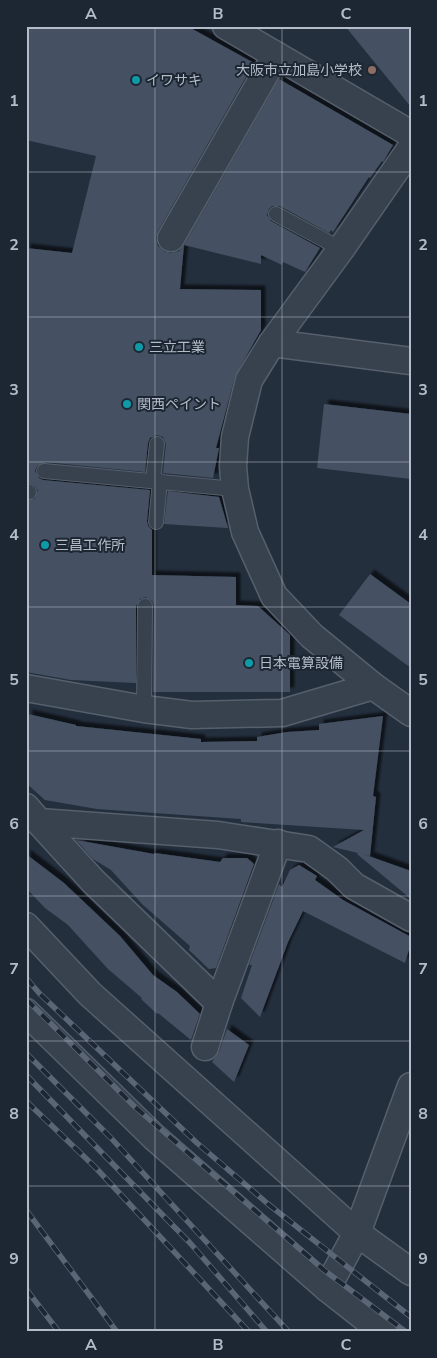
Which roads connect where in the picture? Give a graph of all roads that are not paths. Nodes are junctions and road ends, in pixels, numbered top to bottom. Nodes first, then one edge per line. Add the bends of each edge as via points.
1 (226, 26) edge
2 (276, 55) junction
3 (411, 134) edge
4 (411, 148) edge
5 (276, 214) dead end
6 (171, 238) dead end
7 (342, 249) junction
8 (272, 343) junction
9 (411, 361) edge
10 (157, 444) dead end
11 (44, 471) dead end
12 (157, 481) junction
13 (235, 489) junction
14 (156, 522) dead end
15 (144, 606) dead end
16 (373, 686) junction
17 (26, 688) edge
18 (144, 709) junction
19 (411, 713) edge
20 (33, 814) edge
21 (278, 843) junction
22 (411, 918) edge
23 (26, 926) edge
24 (219, 1003) junction
25 (26, 1012) edge
26 (205, 1047) dead end
27 (411, 1086) edge
28 (357, 1233) junction
29 (411, 1272) edge
30 (327, 1288) junction
31 (384, 1332) edge

1 - 2 street
2 - 3 street
2 - 6 street
4 - 7 street
5 - 7 lane
7 - 8 street
8 - 9 street
8 - 13 street via 249,380 235,437
10 - 12 lane
11 - 12 lane
12 - 13 lane
12 - 14 lane
13 - 16 street via 245,532 274,596 312,636
15 - 18 lane
16 - 18 street via 282,714 192,715
16 - 19 street
17 - 18 street
20 - 21 street
20 - 24 street via 93,881
21 - 22 street via 309,849 354,886
21 - 24 street
23 - 28 street via 90,994
24 - 26 street
25 - 30 street via 154,1137
27 - 28 street
28 - 29 street
28 - 30 street
30 - 31 street

